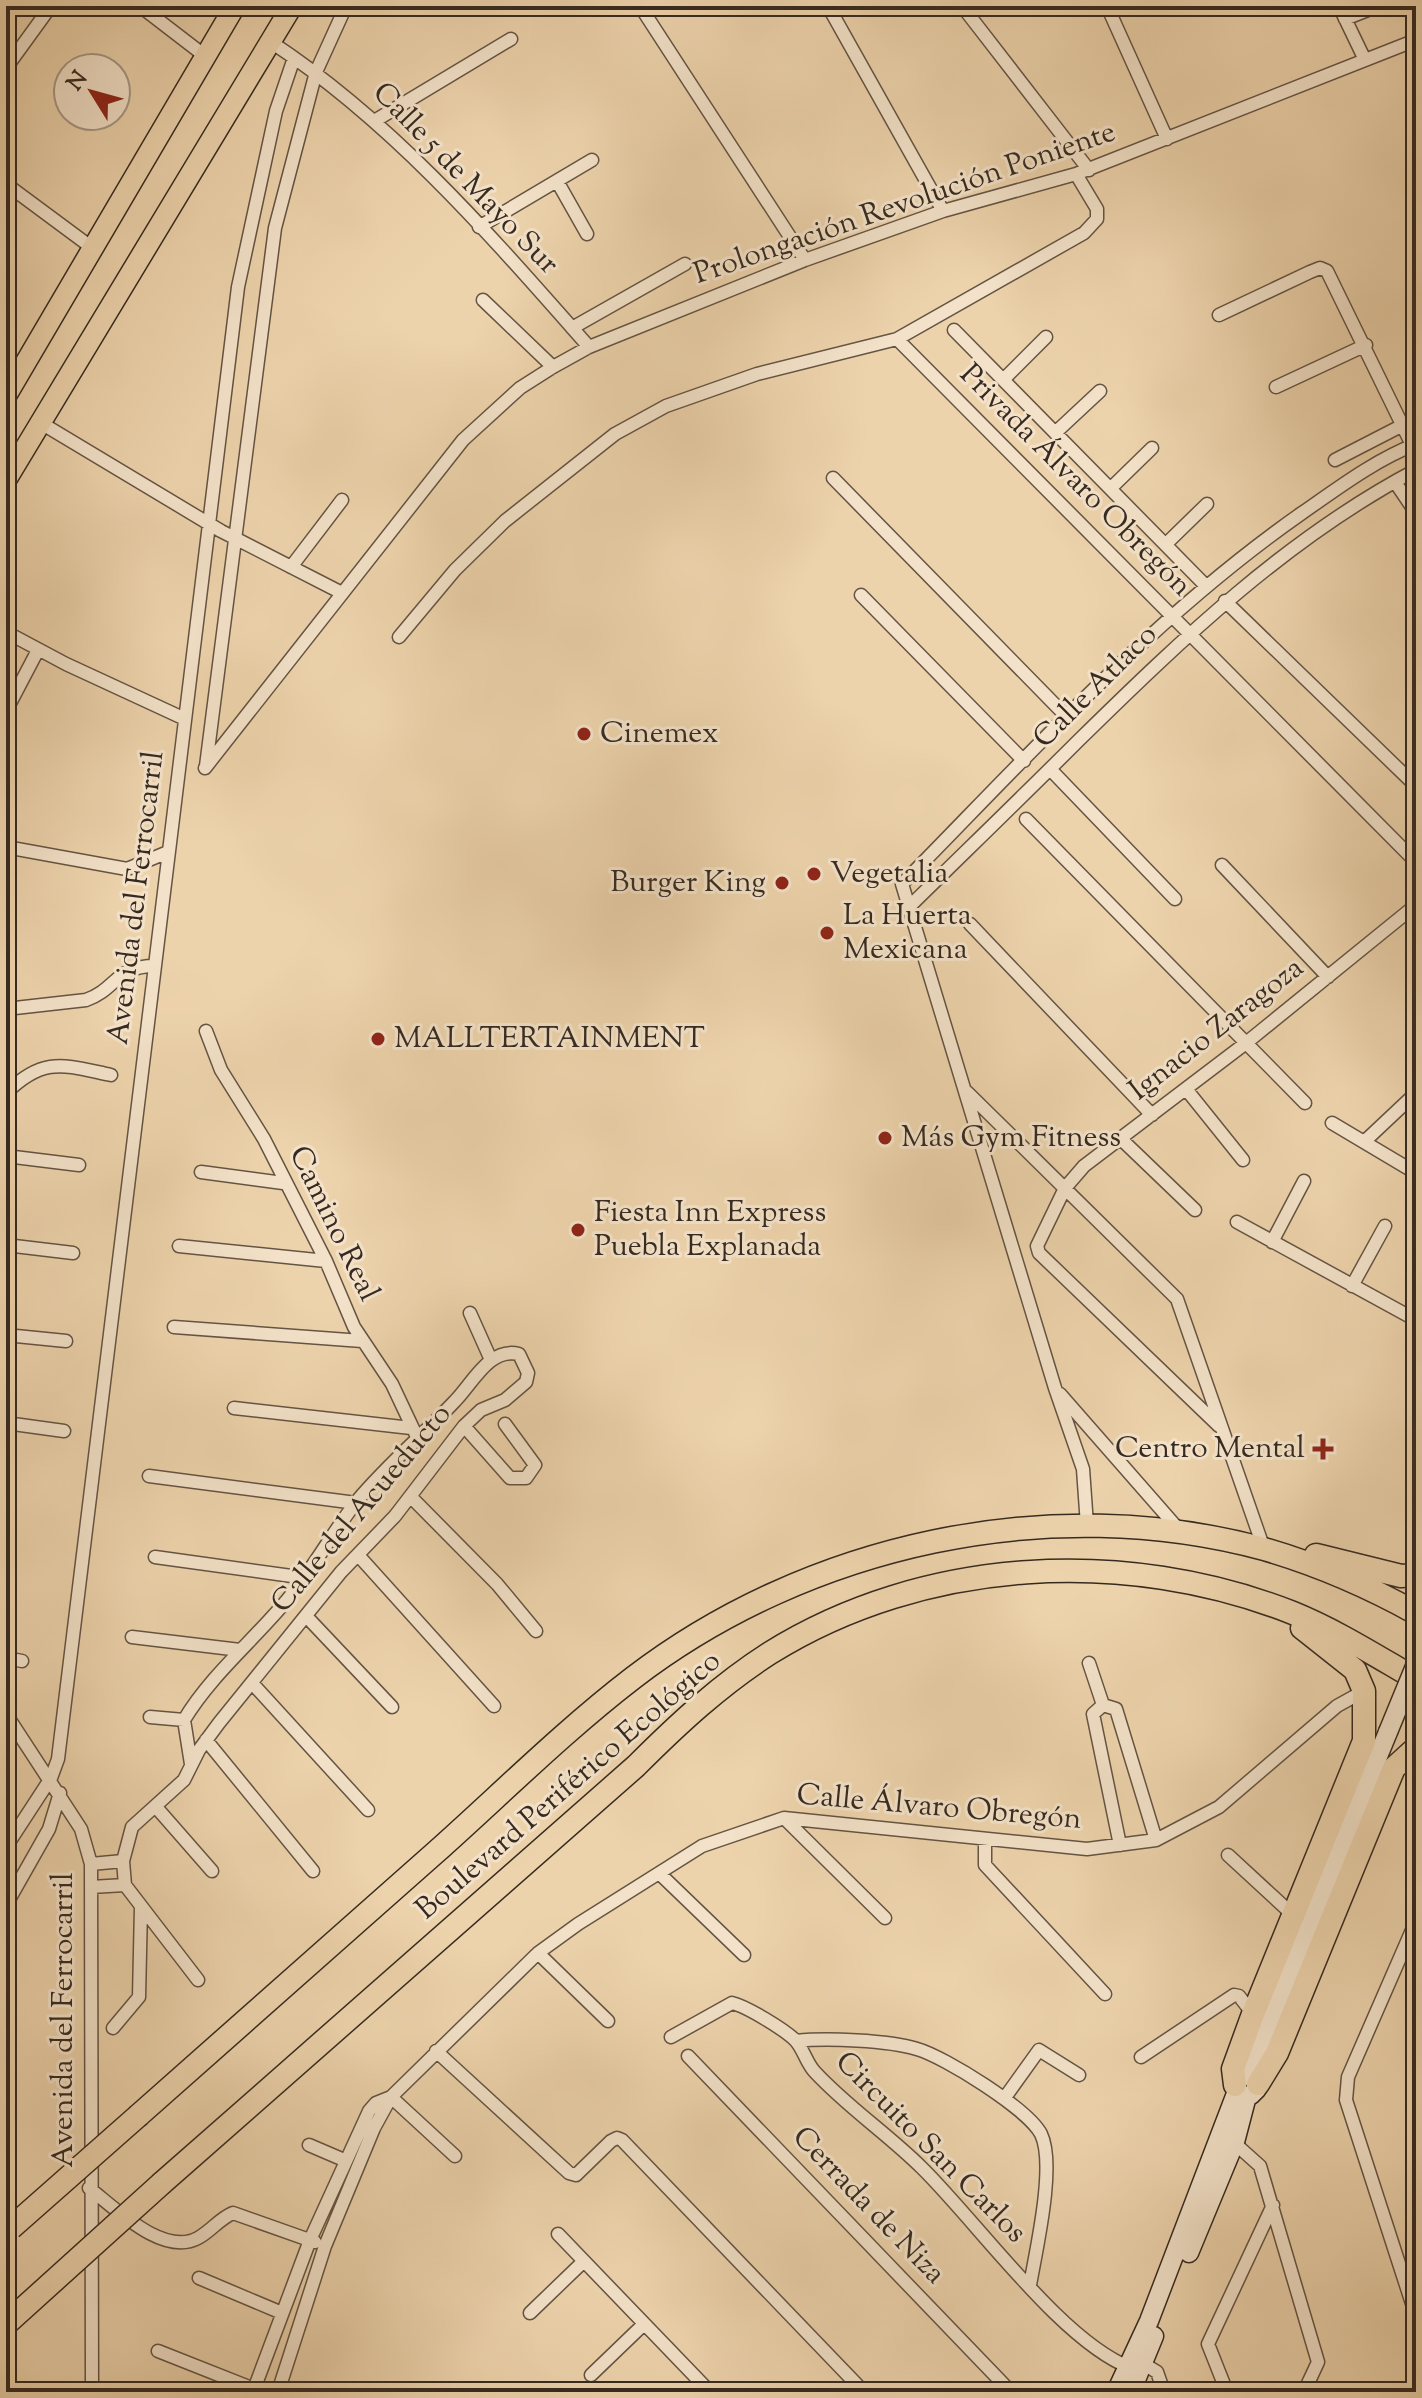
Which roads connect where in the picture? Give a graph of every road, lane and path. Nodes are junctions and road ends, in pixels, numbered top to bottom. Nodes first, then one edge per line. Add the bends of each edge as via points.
1 (51, 6) edge
2 (140, 6) edge
3 (235, 6) edge
4 (292, 6) edge
5 (346, 6) edge
6 (640, 6) edge
7 (828, 6) edge
8 (962, 6) edge
9 (1107, 6) edge
10 (1339, 6) edge
11 (1378, 6) edge
12 (1345, 19) junction
13 (511, 39) dead end
14 (1416, 40) edge
15 (271, 42) junction
16 (205, 56) junction
17 (294, 58) junction
18 (1365, 60) junction
19 (6, 68) edge
20 (316, 72) junction
21 (376, 120) junction
22 (1167, 139) junction
23 (592, 160) dead end
24 (1083, 172) junction
25 (557, 181) junction
26 (6, 184) edge
27 (943, 211) junction
28 (479, 227) junction
29 (587, 234) dead end
30 (91, 247) junction
31 (805, 260) junction
32 (685, 264) dead end
33 (483, 300) dead end
34 (1219, 315) dead end
35 (572, 328) junction
36 (954, 330) dead end
37 (1046, 337) dead end
38 (897, 339) junction
39 (1366, 345) junction
40 (589, 347) junction
41 (553, 367) junction
42 (1003, 380) junction
43 (1276, 387) dead end
44 (1100, 391) dead end
45 (6, 396) edge
46 (41, 423) junction
47 (1403, 425) junction
48 (1055, 433) junction
49 (1414, 444) edge
50 (1152, 448) dead end
51 (1335, 460) dead end
52 (1416, 470) edge
53 (833, 478) dead end
54 (1354, 478) junction
55 (6, 480) edge
56 (1395, 482) junction
57 (1111, 488) junction
58 (1365, 499) junction
59 (342, 500) dead end
60 (1207, 504) dead end
61 (1416, 513) edge
62 (208, 523) junction
63 (234, 537) junction
64 (1166, 544) junction
65 (291, 567) junction
66 (1206, 586) junction
67 (342, 593) junction
68 (861, 595) dead end
69 (1225, 601) junction
70 (1172, 615) junction
71 (6, 632) edge
72 (1188, 633) junction
73 (399, 637) dead end
74 (38, 650) junction
75 (6, 711) edge
76 (1068, 718) junction
77 (185, 719) junction
78 (1024, 761) junction
79 (205, 768) joint
80 (1050, 769) junction
81 (1011, 773) junction
82 (1416, 786) edge
83 (1028, 791) junction
84 (1026, 819) dead end
85 (6, 847) edge
86 (168, 852) junction
87 (1416, 862) edge
88 (1222, 865) dead end
89 (1175, 899) dead end
90 (1416, 905) edge
91 (909, 907) junction
92 (970, 924) dead end
93 (155, 966) junction
94 (1328, 977) junction
95 (6, 1009) edge
96 (206, 1031) dead end
97 (1246, 1043) junction
98 (111, 1075) dead end
99 (1186, 1089) junction
100 (965, 1090) junction
101 (6, 1093) edge
102 (1416, 1093) edge
103 (1305, 1103) dead end
104 (1152, 1115) junction
105 (1332, 1123) dead end
106 (1120, 1138) junction
107 (1365, 1141) junction
108 (6, 1156) edge
109 (1243, 1160) dead end
110 (79, 1165) dead end
111 (201, 1172) dead end
112 (1416, 1173) edge
113 (1304, 1181) dead end
114 (283, 1183) junction
115 (1065, 1188) junction
116 (1195, 1210) dead end
117 (1237, 1222) dead end
118 (1385, 1226) dead end
119 (1272, 1242) junction
120 (6, 1245) edge
121 (179, 1246) dead end
122 (73, 1253) dead end
123 (326, 1261) junction
124 (1352, 1286) junction
125 (470, 1313) dead end
126 (1416, 1320) edge
127 (174, 1327) dead end
128 (6, 1335) edge
129 (66, 1341) dead end
130 (362, 1341) junction
131 (491, 1360) junction
132 (1055, 1388) junction
133 (234, 1408) dead end
134 (6, 1423) edge
135 (505, 1424) dead end
136 (464, 1426) junction
137 (1219, 1426) junction
138 (64, 1431) dead end
139 (414, 1433) junction
140 (149, 1476) dead end
141 (411, 1497) junction
142 (356, 1503) junction
143 (1087, 1525) junction
144 (1182, 1534) junction
145 (1264, 1549) junction
146 (323, 1554) junction
147 (358, 1555) junction
148 (155, 1557) dead end
149 (341, 1572) junction
150 (1416, 1575) edge
151 (306, 1578) junction
152 (1237, 1594) junction
153 (1416, 1613) edge
154 (306, 1616) junction
155 (536, 1631) dead end
156 (132, 1637) dead end
157 (240, 1650) junction
158 (6, 1658) edge
159 (22, 1661) dead end
160 (1089, 1663) dead end
161 (1416, 1664) edge
162 (1416, 1679) edge
163 (252, 1683) junction
164 (1364, 1691) junction
165 (1103, 1705) junction
166 (494, 1706) dead end
167 (392, 1707) dead end
168 (6, 1714) edge
169 (150, 1717) dead end
170 (184, 1720) junction
171 (206, 1740) junction
172 (1416, 1748) edge
173 (191, 1764) junction
174 (51, 1778) junction
175 (60, 1793) junction
176 (156, 1807) junction
177 (368, 1810) dead end
178 (784, 1818) junction
179 (1156, 1840) junction
180 (985, 1841) junction
181 (1120, 1845) junction
182 (6, 1847) edge
183 (1228, 1855) dead end
184 (123, 1861) junction
185 (91, 1864) junction
186 (212, 1871) dead end
187 (313, 1871) dead end
188 (660, 1874) junction
189 (125, 1885) junction
190 (91, 1887) junction
191 (6, 1905) edge
192 (141, 1907) junction
193 (1292, 1914) junction
194 (885, 1918) dead end
195 (1416, 1921) edge
196 (538, 1953) junction
197 (744, 1955) dead end
198 (198, 1980) dead end
199 (1105, 1994) dead end
200 (1249, 2009) junction
201 (608, 2021) dead end
202 (113, 2028) dead end
203 (671, 2037) dead end
204 (796, 2041) junction
205 (436, 2051) junction
206 (688, 2056) dead end
207 (1141, 2057) dead end
208 (1079, 2075) dead end
209 (1244, 2089) junction
210 (1006, 2096) junction
211 (391, 2097) junction
212 (1235, 2144) junction
213 (309, 2145) dead end
214 (455, 2156) dead end
215 (344, 2160) junction
216 (89, 2188) junction
217 (1273, 2205) junction
218 (9, 2231) edge
219 (558, 2234) dead end
220 (310, 2240) junction
221 (325, 2246) junction
222 (584, 2261) junction
223 (199, 2278) dead end
224 (1030, 2285) junction
225 (282, 2313) junction
226 (530, 2313) dead end
227 (1416, 2316) edge
228 (6, 2324) edge
229 (644, 2324) junction
230 (158, 2351) dead end
231 (1135, 2364) junction
232 (591, 2375) dead end
233 (254, 2391) edge
234 (92, 2392) edge
235 (278, 2392) edge
236 (709, 2392) edge
237 (864, 2392) edge
238 (1011, 2392) edge
239 (1116, 2392) edge
240 (1131, 2392) edge
241 (1164, 2392) edge
242 (1227, 2392) edge
243 (1304, 2392) edge

1 - 19 street
2 - 16 street
3 - 16 main road
4 - 15 main road
5 - 20 street, Avenida del Ferrocarril
6 - 31 street
7 - 27 street
8 - 24 street
9 - 22 street
10 - 12 street
11 - 12 street
12 - 18 street
13 - 21 street
14 - 18 street, Prolongación Revolución Poniente
15 - 17 street
15 - 46 main road
16 - 30 main road
17 - 20 street, Calle 5 de Mayo Sur
17 - 62 street, Avenida del Ferrocarril via 246,236
18 - 22 street, Prolongación Revolución Poniente
20 - 21 street, Calle 5 de Mayo Sur
20 - 63 street, Avenida del Ferrocarril via 275,228
21 - 28 street, Calle 5 de Mayo Sur
22 - 24 street, Prolongación Revolución Poniente
23 - 25 street
24 - 27 street, Prolongación Revolución Poniente
24 - 38 street via 1097,209 1092,226
25 - 28 street
25 - 29 street
26 - 30 street
27 - 31 street, Prolongación Revolución Poniente
28 - 35 street, Calle 5 de Mayo Sur
30 - 45 main road
31 - 40 street, Prolongación Revolución Poniente
32 - 35 street
33 - 41 street
34 - 39 street via 1320,268 1332,276
35 - 40 street, Calle 5 de Mayo Sur
36 - 42 street
37 - 42 street
38 - 70 street, Privada Álvaro Obregón
38 - 73 street via 757,374 666,406 615,434 505,521
39 - 43 street
39 - 47 street
40 - 41 street, Prolongación Revolución Poniente
41 - 67 street, Prolongación Revolución Poniente via 520,388 463,440
42 - 48 street
44 - 48 street
46 - 55 main road
46 - 62 street
47 - 49 street
47 - 51 street
48 - 57 street
49 - 54 street, Calle Atlaco
50 - 57 street
52 - 56 street, Calle Atlaco
53 - 76 street, Calle Atlaco
54 - 58 street
54 - 66 street, Calle Atlaco
56 - 58 street, Calle Atlaco
56 - 61 street
57 - 64 street
58 - 69 street, Calle Atlaco
59 - 65 street
60 - 64 street
62 - 63 street
62 - 77 street, Avenida del Ferrocarril
63 - 65 street
63 - 79 street, Avenida del Ferrocarril
64 - 66 street
65 - 67 street
66 - 70 street, Calle Atlaco
67 - 79 street, Prolongación Revolución Poniente
68 - 78 street
69 - 72 street, Calle Atlaco
69 - 82 street
70 - 72 street, Privada Álvaro Obregón
70 - 76 street, Calle Atlaco
71 - 74 street
72 - 80 street, Calle Atlaco
72 - 87 street, Privada Álvaro Obregón
74 - 75 street
74 - 77 street
76 - 78 street, Calle Atlaco
77 - 86 street, Avenida del Ferrocarril
78 - 81 street, Calle Atlaco
80 - 83 street, Calle Atlaco
80 - 89 street
81 - 83 street
81 - 91 street, Calle Atlaco via 902,884
83 - 91 street, Calle Atlaco
84 - 97 street
85 - 86 street via 127,869
86 - 93 street, Avenida del Ferrocarril
88 - 94 street
90 - 94 street, Ignacio Zaragoza
91 - 100 street
92 - 104 street
93 - 95 street via 129,968 86,1000
93 - 174 street, Avenida del Ferrocarril via 58,1759
94 - 97 street, Ignacio Zaragoza
96 - 114 street, Camino Real via 221,1070 252,1117
97 - 99 street, Ignacio Zaragoza
97 - 103 street
98 - 101 street via 47,1066 23,1077
99 - 104 street, Ignacio Zaragoza
99 - 109 street
100 - 115 street
100 - 132 street
102 - 107 street
104 - 106 street, Ignacio Zaragoza
105 - 107 street
106 - 115 street, Ignacio Zaragoza
106 - 116 street
107 - 112 street
108 - 110 street
111 - 114 street
113 - 119 street
114 - 123 street, Camino Real
115 - 137 street via 1177,1299
115 - 137 street, Ignacio Zaragoza via 1037,1246 1039,1253
117 - 119 street
118 - 124 street
119 - 124 street
120 - 122 street
121 - 123 street
123 - 130 street, Camino Real
124 - 126 street
125 - 131 street
127 - 130 street
128 - 129 street
130 - 139 street, Camino Real via 392,1384
131 - 136 street, Calle del Acueducto via 519,1354 528,1373 526,1382
131 - 139 street, Calle del Acueducto via 453,1403
132 - 143 street via 1083,1469
132 - 144 street
133 - 139 street
134 - 138 street
135 - 136 street via 535,1465 526,1478 510,1478
136 - 141 street, Calle del Acueducto
137 - 145 street
139 - 142 street, Calle del Acueducto
140 - 142 street
141 - 147 street, Calle del Acueducto
141 - 155 street
142 - 146 street, Calle del Acueducto
143 - 144 highway, Boulevard Periférico Ecológico
143 - 218 highway, Boulevard Periférico Ecológico, bridge via 944,1540 857,1561 733,1614 682,1645 632,1679
144 - 145 highway, Boulevard Periférico Ecológico
145 - 150 highway
145 - 153 highway, Boulevard Periférico Ecológico via 1377,1592
146 - 149 street
146 - 151 street, Calle del Acueducto
147 - 149 street, Calle del Acueducto
147 - 166 street
148 - 151 street
149 - 154 street, Calle del Acueducto
151 - 157 street, Calle del Acueducto
152 - 162 highway, Boulevard Periférico Ecológico via 1322,1625
152 - 164 highway via 1331,1649 1355,1670
152 - 228 highway, Boulevard Periférico Ecológico, bridge via 1107,1571 1009,1574 919,1588 840,1618 771,1653 697,1706 636,1766
154 - 163 street, Calle del Acueducto
154 - 167 street
156 - 157 street
157 - 170 street, Calle del Acueducto
158 - 159 street
160 - 165 street
161 - 209 street, bridge via 1260,2045 1246,2074 1239,2077
163 - 171 street, Calle del Acueducto
163 - 177 street
164 - 179 street, Calle Álvaro Obregón via 1337,1706 1219,1807
164 - 193 highway via 1364,1741
165 - 179 street via 1116,1709
165 - 181 street via 1093,1714
168 - 174 street, Avenida del Ferrocarril
169 - 170 street
170 - 173 street
171 - 173 street, Calle del Acueducto
171 - 187 street
172 - 209 highway via 1394,1768 1277,2053
173 - 176 street, Calle del Acueducto via 184,1780
174 - 175 street, Avenida del Ferrocarril
174 - 182 street, Avenida del Ferrocarril
175 - 185 street, Avenida del Ferrocarril via 81,1829
175 - 191 street via 49,1829
176 - 184 street, Calle del Acueducto via 132,1827
176 - 186 street
178 - 180 street, Calle Álvaro Obregón
178 - 188 street, Calle Álvaro Obregón via 702,1846
178 - 194 street
179 - 181 street, Calle Álvaro Obregón
180 - 181 street, Calle Álvaro Obregón via 1087,1849
180 - 199 street via 985,1865
183 - 193 street
184 - 185 street
184 - 189 street, Calle del Acueducto
185 - 190 street, Avenida del Ferrocarril
188 - 196 street, Calle Álvaro Obregón
188 - 197 street
189 - 190 street
189 - 192 street
190 - 216 street, Avenida del Ferrocarril
192 - 198 street
192 - 202 street via 139,1997
193 - 200 highway
195 - 227 street via 1348,2077 1346,2100
196 - 201 street
196 - 205 street, Calle Álvaro Obregón
200 - 207 street via 1234,1995
200 - 209 highway via 1233,2069
203 - 204 street via 732,2003
204 - 210 street, Circuito San Carlos via 818,2038 918,2049
204 - 224 street, Circuito San Carlos via 811,2069 892,2138
205 - 211 street, Calle Álvaro Obregón
205 - 237 street via 569,2173 583,2171 611,2141 622,2140
206 - 238 street, Cerrada de Niza
208 - 210 street via 1039,2050
209 - 212 street
210 - 224 street, Circuito San Carlos via 1041,2135 1046,2186
211 - 214 street
211 - 215 street via 369,2111
211 - 221 street, Calle Álvaro Obregón
212 - 217 street via 1260,2166
212 - 231 street
213 - 215 street
215 - 220 street
216 - 220 street, Avenida del Ferrocarril via 157,2237 182,2244 233,2213
216 - 234 street, Avenida del Ferrocarril
217 - 242 street via 1208,2344
217 - 243 street via 1318,2362
219 - 222 street
220 - 221 street, Avenida del Ferrocarril
220 - 225 street
221 - 235 street, Calle Álvaro Obregón
222 - 226 street
222 - 229 street
223 - 225 street
224 - 231 street, Circuito San Carlos via 1071,2329
225 - 233 street
229 - 232 street
229 - 236 street
230 - 233 street
231 - 239 street
231 - 240 street
231 - 241 street via 1157,2372

